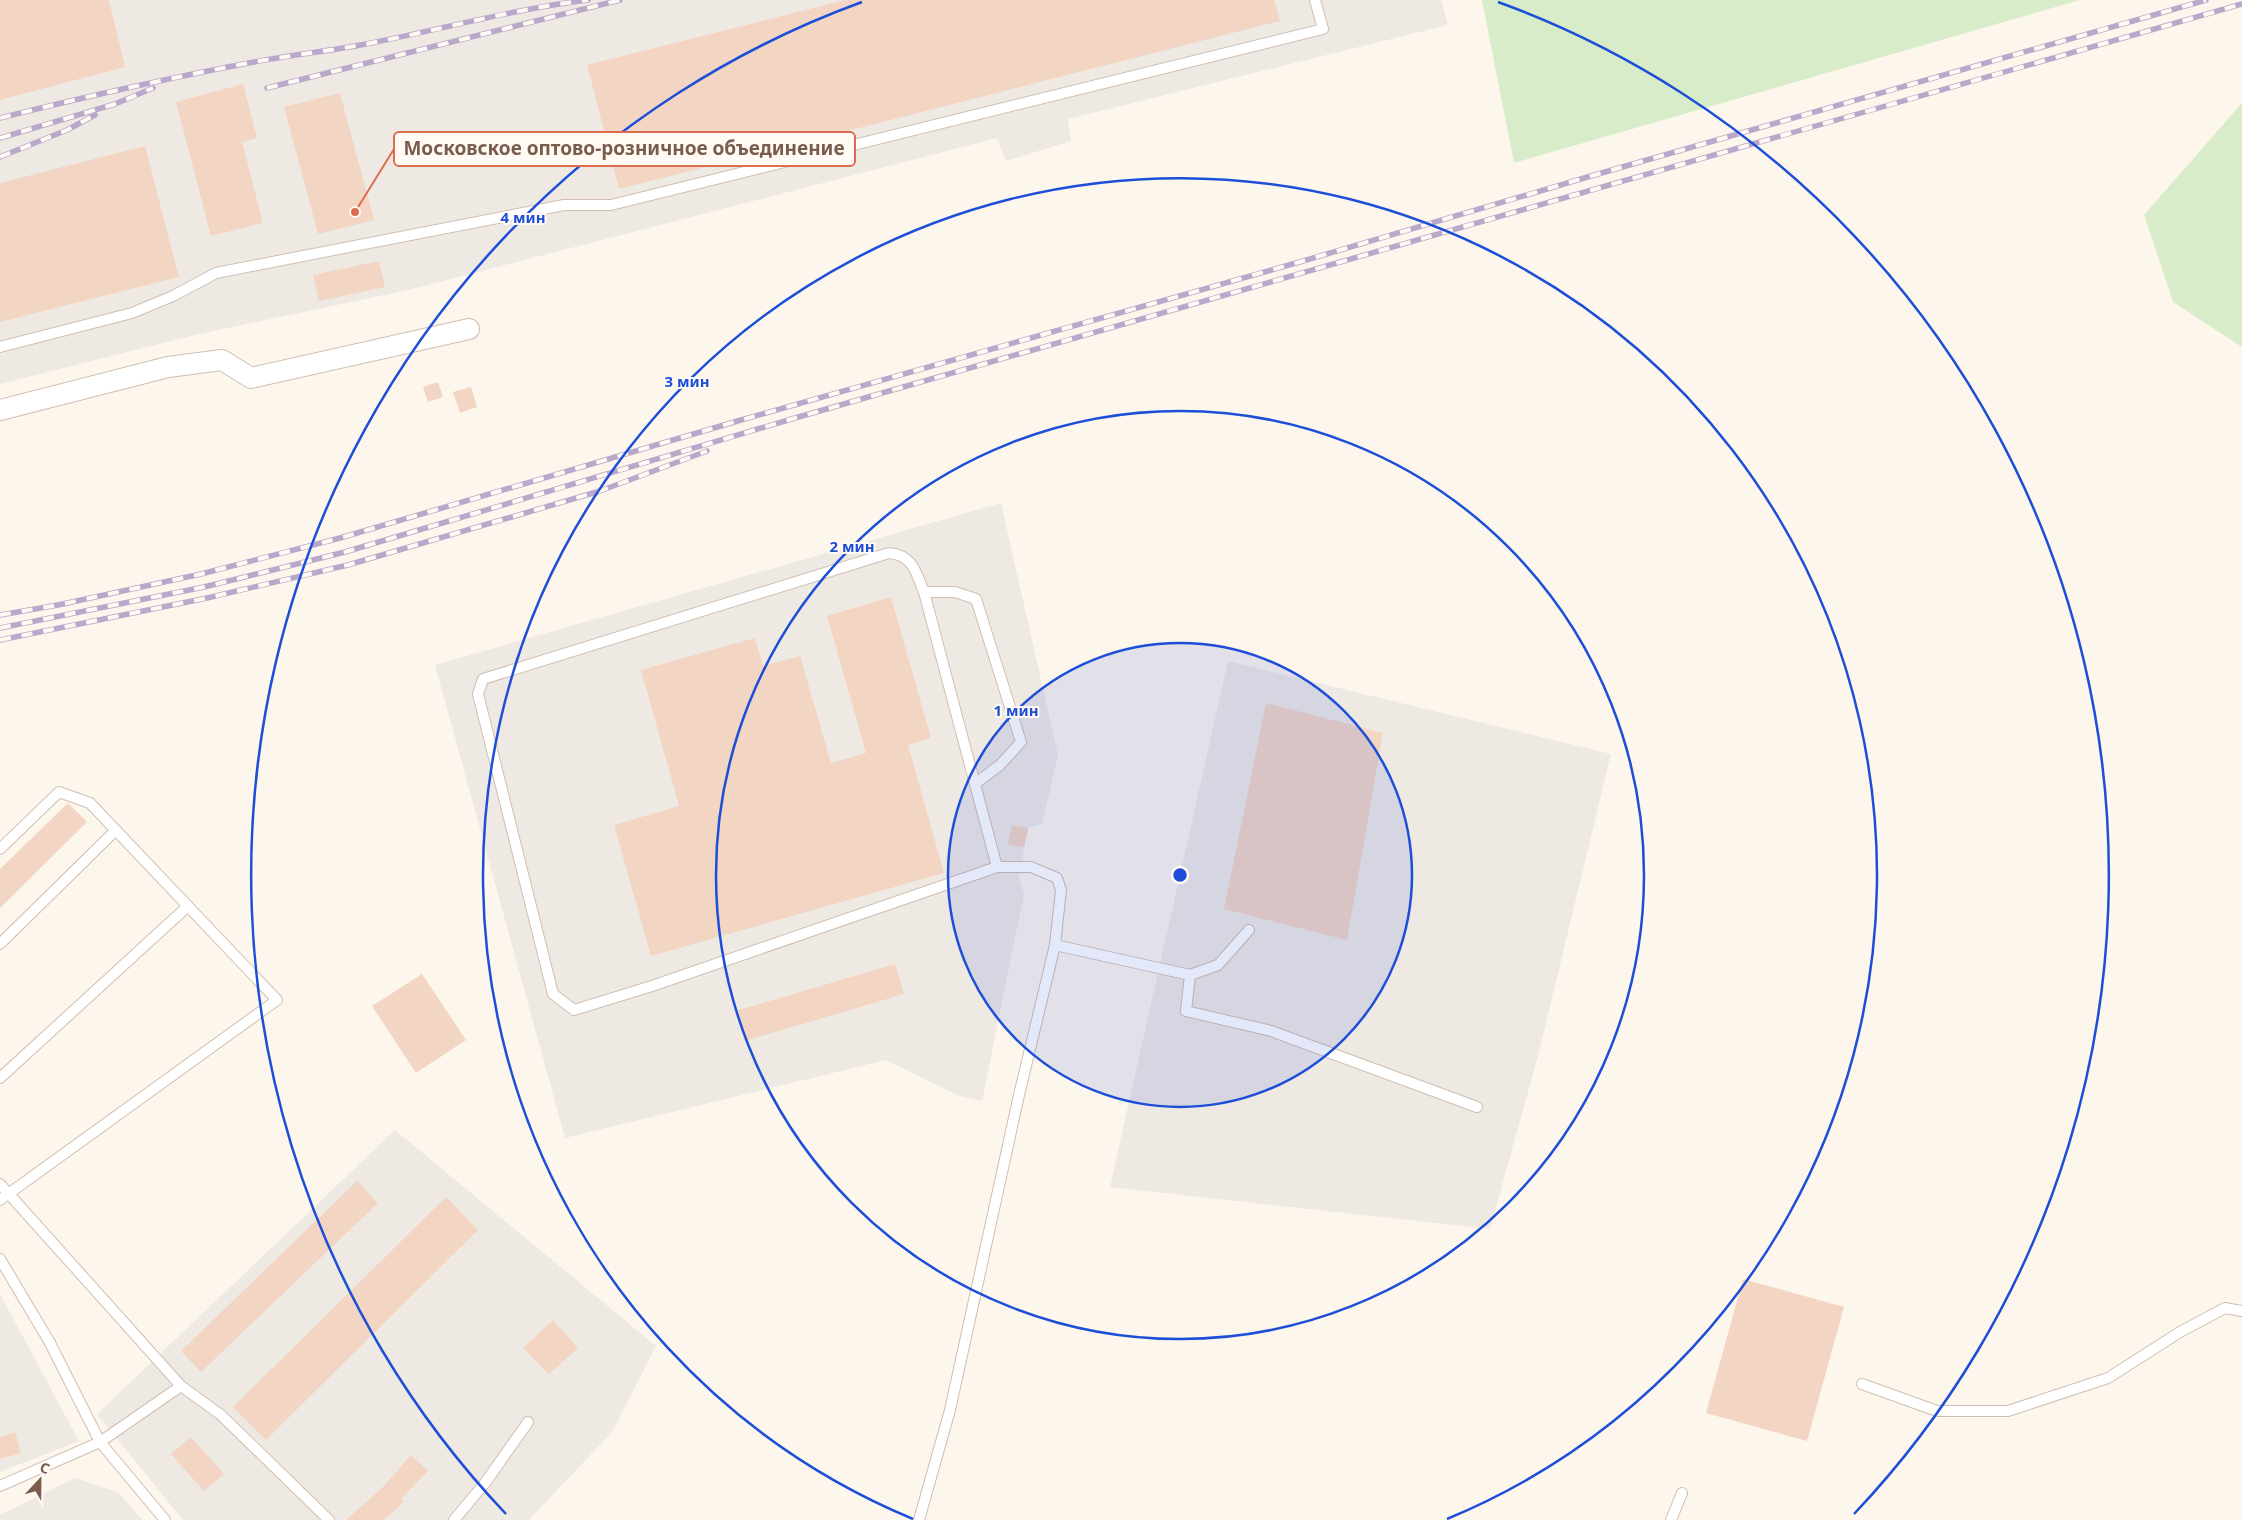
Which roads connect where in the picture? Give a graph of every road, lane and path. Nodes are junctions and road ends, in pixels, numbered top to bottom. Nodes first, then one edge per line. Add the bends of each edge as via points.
1 (1315, 0) edge
2 (469, 329) dead end
3 (0, 347) edge
4 (0, 410) edge
5 (924, 592) junction
6 (976, 784) junction
7 (116, 830) junction
8 (0, 849) edge
9 (997, 867) junction
10 (188, 906) junction
11 (1249, 930) dead end
12 (0, 944) edge
13 (1055, 945) junction
14 (1190, 975) junction
15 (0, 1078) edge
16 (1478, 1107) dead end
17 (0, 1184) edge
18 (9, 1194) junction
19 (0, 1200) edge
20 (0, 1259) edge
21 (2242, 1311) edge
22 (1862, 1384) dead end
23 (181, 1386) junction
24 (528, 1422) dead end
25 (100, 1442) junction
26 (0, 1486) edge
27 (1682, 1493) dead end
28 (165, 1520) edge
29 (329, 1520) edge
30 (454, 1520) edge
31 (919, 1520) edge
32 (1671, 1520) edge

1 - 3 lane via 1323,29 611,205 564,205 216,273 132,313
2 - 4 street via 251,378 222,360 168,367
5 - 6 lane
5 - 6 lane via 955,592 976,599 1021,742 1000,766
5 - 9 lane via 910,561 900,554 890,553 483,679 478,694 553,994 574,1010 662,983
6 - 9 lane
7 - 8 lane via 90,803 59,792
7 - 10 lane
7 - 12 lane
9 - 13 lane via 1031,867 1057,878 1061,890
10 - 15 lane
10 - 18 lane via 277,1000
11 - 14 lane via 1218,965
13 - 14 lane
13 - 31 lane via 950,1410
14 - 16 lane via 1186,1011 1271,1031
17 - 18 lane
18 - 19 lane
18 - 23 lane
20 - 25 lane via 49,1341
21 - 22 lane via 2225,1308 2180,1332 2108,1378 2008,1412 1937,1411
23 - 25 lane
23 - 29 lane via 221,1415
24 - 30 lane
25 - 26 lane
25 - 28 lane
27 - 32 lane

